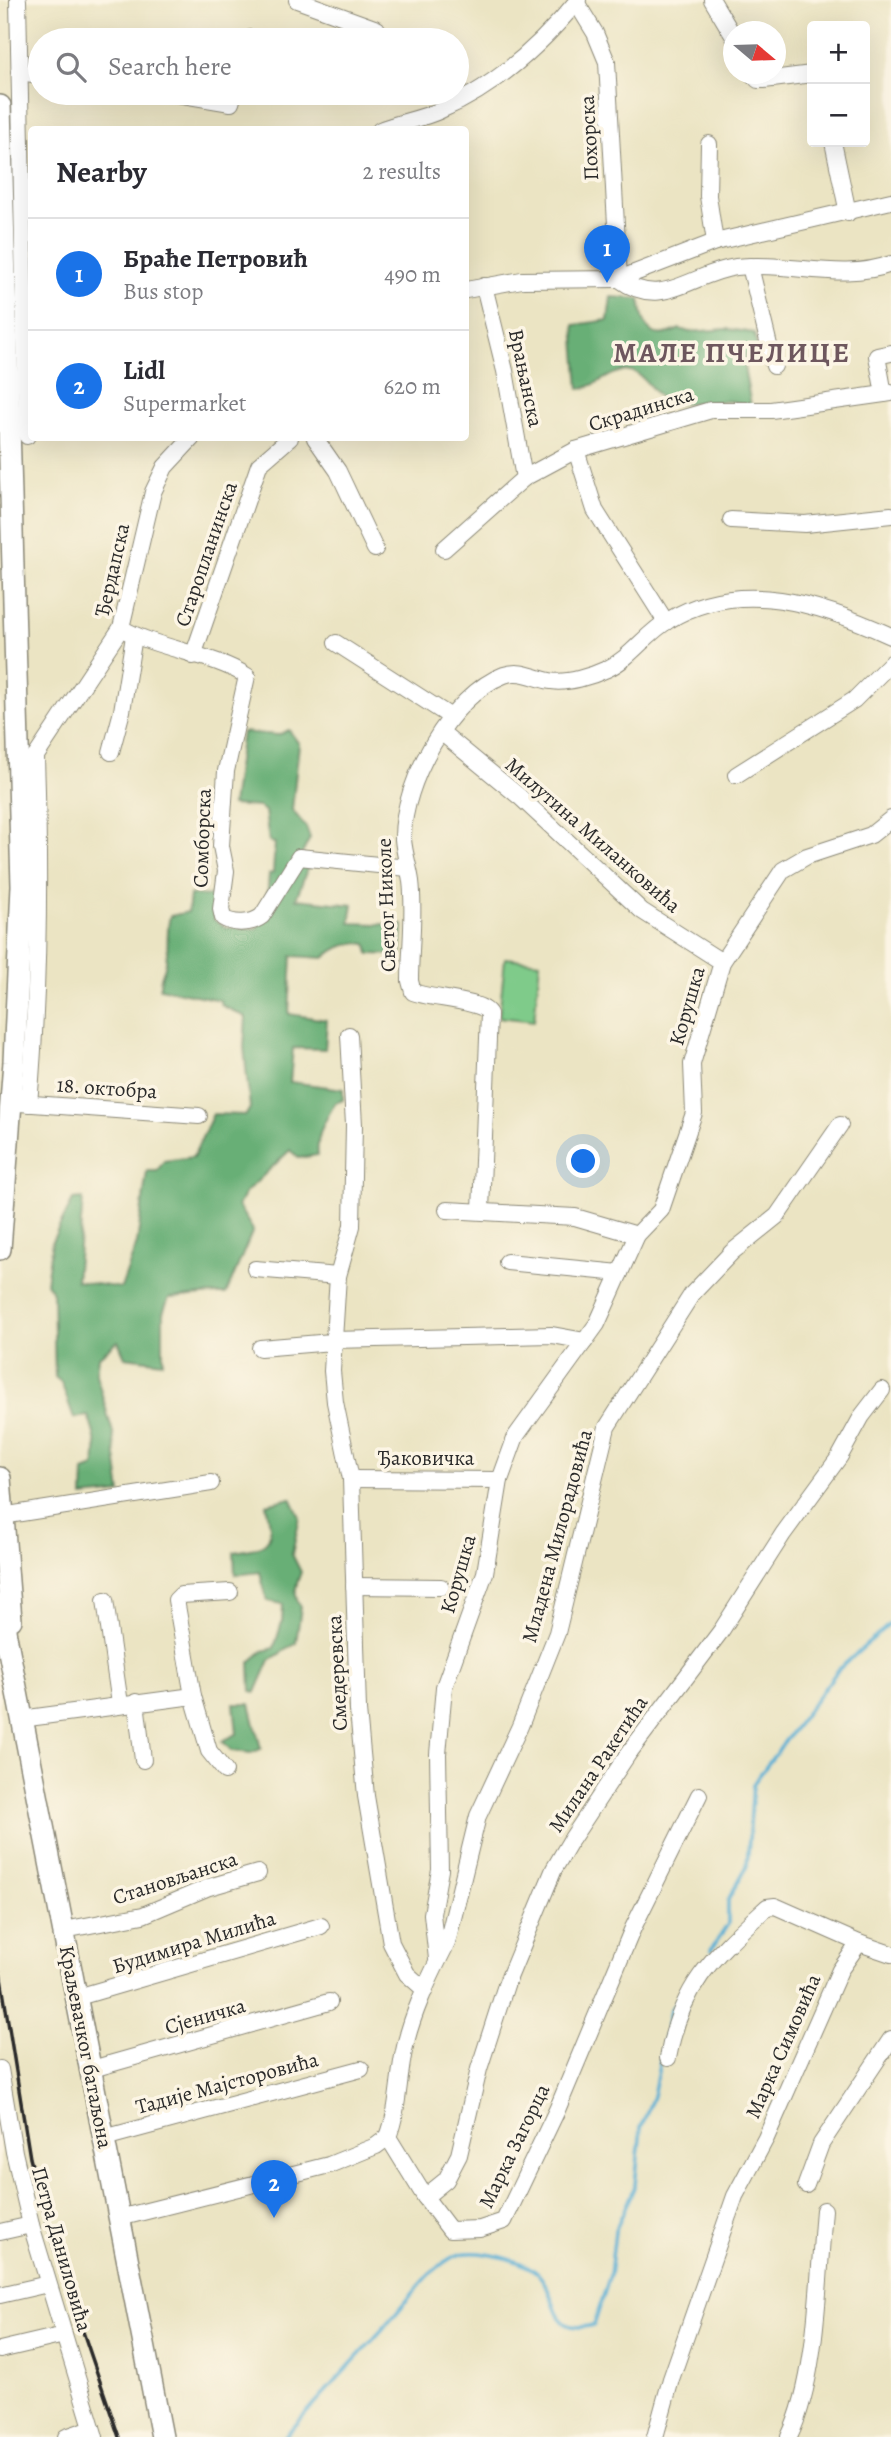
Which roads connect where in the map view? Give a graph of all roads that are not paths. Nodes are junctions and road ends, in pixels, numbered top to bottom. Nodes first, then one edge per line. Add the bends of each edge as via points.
1 (18, 0) edge
2 (297, 0) edge
3 (712, 0) edge
4 (577, 1) edge
5 (724, 21) edge
6 (374, 28) edge
7 (19, 72) junction
8 (28, 73) edge
9 (807, 75) edge
10 (786, 77) edge
11 (469, 95) edge
12 (452, 105) edge
13 (0, 106) edge
14 (392, 126) edge
15 (709, 144) dead end
16 (834, 147) edge
17 (26, 163) edge
18 (891, 201) edge
19 (848, 213) junction
20 (28, 230) edge
21 (715, 242) junction
22 (891, 264) edge
23 (750, 266) junction
24 (619, 279) junction
25 (484, 286) junction
26 (469, 289) edge
27 (884, 354) edge
28 (774, 366) dead end
29 (888, 394) edge
30 (23, 438) edge
31 (189, 441) edge
32 (287, 441) edge
33 (317, 441) edge
34 (576, 450) junction
35 (524, 478) junction
36 (891, 515) edge
37 (731, 520) dead end
38 (375, 549) dead end
39 (444, 549) dead end
40 (666, 622) junction
41 (128, 632) junction
42 (891, 636) edge
43 (335, 643) dead end
44 (193, 656) junction
45 (891, 663) edge
46 (452, 717) junction
47 (441, 732) junction
48 (111, 752) dead end
49 (36, 758) junction
50 (736, 775) dead end
51 (20, 780) junction
52 (891, 819) edge
53 (408, 868) junction
54 (722, 962) junction
55 (349, 1035) dead end
56 (20, 1104) junction
57 (198, 1116) dead end
58 (840, 1125) dead end
59 (447, 1210) dead end
60 (481, 1210) junction
61 (637, 1235) junction
62 (0, 1249) edge
63 (507, 1262) dead end
64 (255, 1269) dead end
65 (620, 1273) junction
66 (338, 1276) junction
67 (332, 1341) junction
68 (585, 1341) junction
69 (261, 1349) dead end
70 (882, 1390) dead end
71 (0, 1478) edge
72 (351, 1479) junction
73 (500, 1480) junction
74 (211, 1483) dead end
75 (2, 1516) junction
76 (2, 1539) edge
77 (354, 1586) junction
78 (442, 1587) dead end
79 (230, 1592) dead end
80 (105, 1600) dead end
81 (0, 1605) edge
82 (12, 1657) junction
83 (193, 1696) junction
84 (128, 1703) junction
85 (21, 1719) junction
86 (144, 1759) dead end
87 (225, 1771) dead end
88 (699, 1795) dead end
89 (258, 1872) dead end
90 (321, 1926) dead end
91 (64, 1930) junction
92 (859, 1944) junction
93 (891, 1954) edge
94 (437, 1959) junction
95 (425, 1990) junction
96 (78, 1997) junction
97 (329, 2002) dead end
98 (891, 2039) edge
99 (668, 2058) dead end
100 (361, 2068) dead end
101 (0, 2069) edge
102 (92, 2069) junction
103 (388, 2137) junction
104 (104, 2138) junction
105 (7, 2153) edge
106 (806, 2185) dead end
107 (425, 2197) junction
108 (824, 2210) dead end
109 (119, 2218) junction
110 (31, 2225) junction
111 (0, 2232) edge
112 (48, 2284) junction
113 (0, 2295) edge
114 (64, 2335) junction
115 (0, 2350) edge
116 (93, 2433) edge
117 (66, 2437) edge
118 (162, 2437) edge
119 (655, 2437) edge
120 (789, 2437) edge

1 - 7 street
2 - 6 street
3 - 5 street
4 - 11 street via 503,75
4 - 24 street, Похорска via 607,62
7 - 8 street
7 - 17 street
9 - 10 street
12 - 14 street
13 - 30 main road
15 - 21 street via 708,196
16 - 19 street
17 - 20 street
18 - 19 street
19 - 21 street
20 - 30 street
21 - 24 street
22 - 23 street via 854,273
23 - 24 street via 716,272 656,293 636,290
23 - 28 street
24 - 25 street via 543,279
25 - 26 street
25 - 35 street, Врањанска
27 - 29 street, Скрадинска
29 - 34 street, Скрадинска via 771,410 711,410
30 - 51 main road
31 - 41 street, Ђердапска via 165,467 153,492
32 - 44 street, Старопланинска via 259,465
33 - 38 street via 338,471
34 - 35 street, Скрадинска
34 - 40 street via 595,510
35 - 39 street, Скрадинска
36 - 37 street via 805,523
40 - 42 street, Светог Николе via 711,600 772,598
40 - 46 street, Светог Николе via 608,668 557,682 518,672 507,674 489,682
41 - 44 street, Сомборска
41 - 48 street via 124,701
41 - 49 street, Ђердапска
43 - 46 street
44 - 53 street, Сомборска via 247,676 226,771 223,918 254,922 262,916 299,857
45 - 50 street via 855,700
46 - 47 street, Светог Николе
47 - 53 street, Светог Николе via 407,808 403,839
47 - 54 street, Милутина Миланковића via 520,797 642,911
49 - 51 street, Ђердапска
49 - 56 street via 37,1007
51 - 56 main road
52 - 54 street, Корушка via 871,835 807,856 783,870
53 - 60 street, Светог Николе via 413,992 480,1006 489,1014
54 - 61 street, Корушка via 692,1064 692,1120 661,1210
55 - 66 street, Смедеревска via 354,1125 352,1226
56 - 57 street, 18. октобра
56 - 62 main road
58 - 94 street, Младена Милорадовића via 777,1216 732,1252 692,1294 607,1427 557,1633 478,1816 447,1943
59 - 60 street
60 - 61 street via 591,1220
61 - 65 street, Корушка
63 - 65 street
64 - 66 street
65 - 68 street, Корушка
66 - 67 street, Смедеревска
67 - 68 street via 552,1335
67 - 69 street
67 - 72 street, Смедеревска via 335,1402
68 - 73 street, Корушка via 516,1436
70 - 107 street, Милана Ракетића via 721,1630 570,1840 506,1985 479,2069 459,2155 446,2179
71 - 75 main road, Краљевачког батаљона
72 - 73 street, Ђаковичка
72 - 77 street, Смедеревска
73 - 94 street, Корушка via 485,1573 444,1687 438,1736 440,1870 432,1914
74 - 75 street
75 - 76 main road, Краљевачког батаљона
76 - 82 main road, Краљевачког батаљона
77 - 78 street
77 - 95 street, Смедеревска via 358,1710 378,1873 395,1953 407,1974
79 - 83 street via 181,1595 176,1600
80 - 84 street
81 - 82 main road, Краљевачког батаљона
82 - 85 main road, Краљевачког батаљона
83 - 84 street
83 - 87 street via 209,1751
84 - 85 street
84 - 86 street
85 - 91 main road, Краљевачког батаљона
88 - 107 street, Марка Загорца via 633,1928 557,2110 504,2221 492,2227 453,2231
89 - 91 street, Становљанска via 143,1915
90 - 96 street, Будимира Милића
91 - 96 main road, Краљевачког батаљона
92 - 93 street
92 - 99 street via 775,1906 766,1907 696,1979 677,2016
92 - 119 street, Марка Симовића via 839,1970 766,2138 735,2196
94 - 95 street, Младена Милорадовића
95 - 103 street, Младена Милорадовића via 403,2054
96 - 102 main road, Краљевачког батаљона
97 - 102 street, Сјеничка
98 - 106 street via 821,2144
100 - 104 street, Тадије Мајсторовића
101 - 105 street, Петра Даниловића
102 - 104 main road, Краљевачког батаљона
103 - 107 street, Марка Загорца
103 - 109 street via 329,2165
104 - 109 main road, Краљевачког батаљона
105 - 110 street, Петра Даниловића
108 - 120 street via 808,2365
109 - 118 main road, Краљевачког батаљона
110 - 111 street
110 - 112 street, Петра Даниловића
112 - 113 street
112 - 114 street, Петра Даниловића
114 - 115 street
114 - 116 street, Петра Даниловића
116 - 117 street

